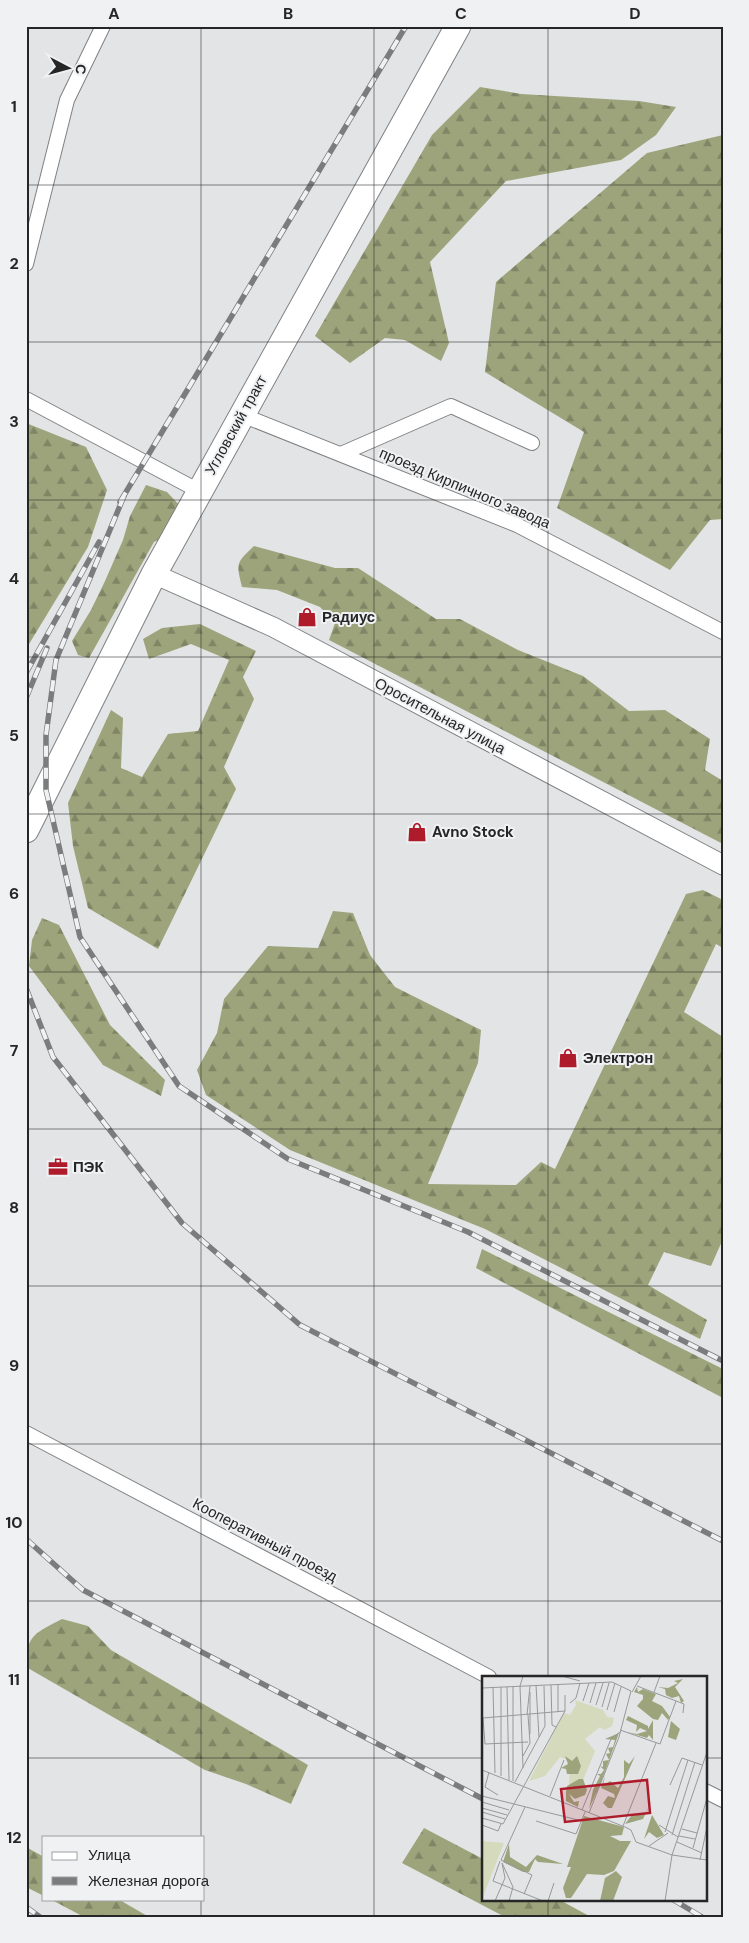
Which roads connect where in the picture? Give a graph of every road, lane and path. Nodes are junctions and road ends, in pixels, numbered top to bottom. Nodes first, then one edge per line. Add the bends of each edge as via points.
1 (103, 26) edge
2 (458, 26) edge
3 (26, 264) edge
4 (26, 399) edge
5 (242, 415) junction
6 (532, 443) dead end
7 (341, 454) junction
8 (199, 491) junction
9 (154, 574) junction
10 (723, 632) edge
11 (26, 830) edge
12 (723, 865) edge
13 (26, 1433) edge
14 (487, 1676) edge
15 (706, 1792) edge
16 (723, 1800) edge

1 - 3 street via 67,100
2 - 5 highway, Угловский тракт
4 - 8 street
5 - 7 street, проезд Кирпичного завода
5 - 8 highway, Угловский тракт
6 - 7 street via 451,406
7 - 10 street, проезд Кирпичного завода via 517,525
8 - 9 highway, Угловский тракт
9 - 11 highway, Угловский тракт
9 - 12 main road, Оросительная улица via 274,627
13 - 14 street, Кооперативный проезд
15 - 16 street

